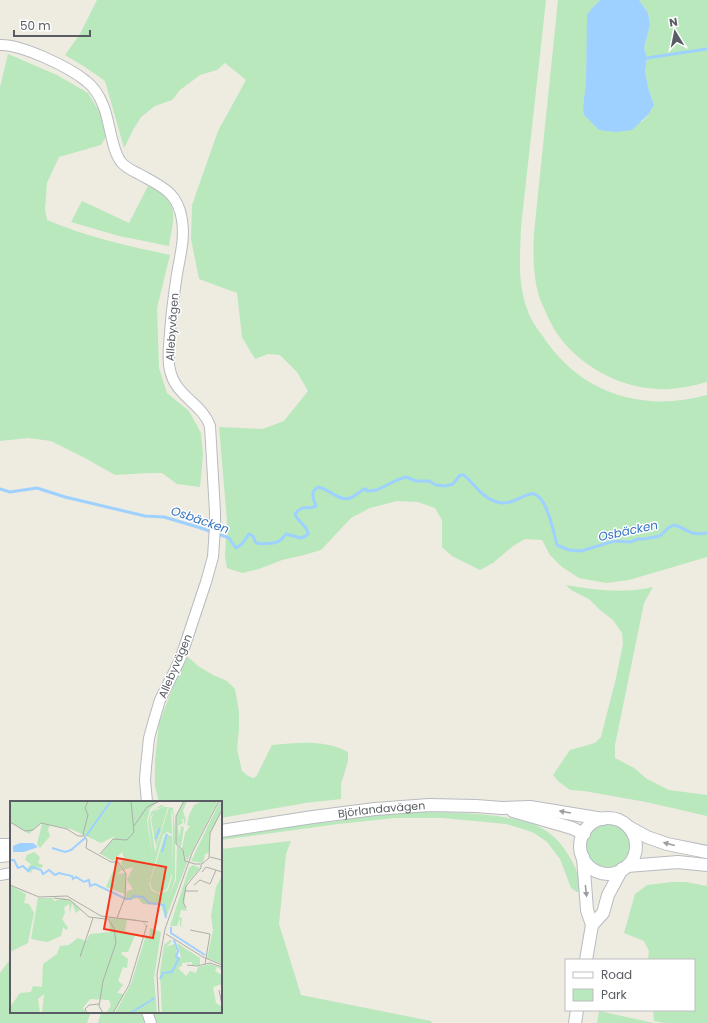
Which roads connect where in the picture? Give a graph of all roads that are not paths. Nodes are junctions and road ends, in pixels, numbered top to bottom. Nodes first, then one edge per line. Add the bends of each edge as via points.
1 (0, 45) edge
2 (146, 801) edge
3 (502, 808) junction
4 (603, 818) junction
5 (260, 824) junction
6 (222, 826) edge
7 (629, 827) junction
8 (222, 831) edge
9 (584, 834) junction
10 (0, 844) edge
11 (10, 845) edge
12 (707, 852) edge
13 (10, 855) edge
14 (0, 856) edge
15 (583, 856) junction
16 (707, 866) edge
17 (625, 868) junction
18 (10, 873) edge
19 (0, 875) edge
20 (592, 925) junction
21 (586, 959) edge
22 (577, 1011) edge
23 (147, 1013) edge
24 (151, 1023) edge
25 (575, 1023) edge

1 - 2 street, Allebyvägen via 11,45 33,53 86,80 101,98 121,162 171,194 182,219 183,238 172,308 169,366 178,389 203,414 210,426 216,526 209,573 174,672 160,700 149,738
4 -> 3 street, Björlandavägen via 530,807
3 - 5 street, Björlandavägen via 460,805 414,806
3 - 9 street, Björlandavägen via 572,828
4 - 7 street via 619,820
4 - 9 street via 589,826
5 - 6 street, Björlandavägen
5 - 8 street, Björlandavägen
12 -> 7 street via 667,844
7 - 17 street via 636,844 634,856
9 - 15 street via 581,846
10 - 11 street
13 - 14 street
15 - 17 street via 587,863 602,872 613,873
15 -> 20 street via 587,910
16 - 17 street via 678,862
17 - 20 street via 608,895 603,913
18 - 19 street
20 - 21 street
22 - 25 street
23 - 24 street

